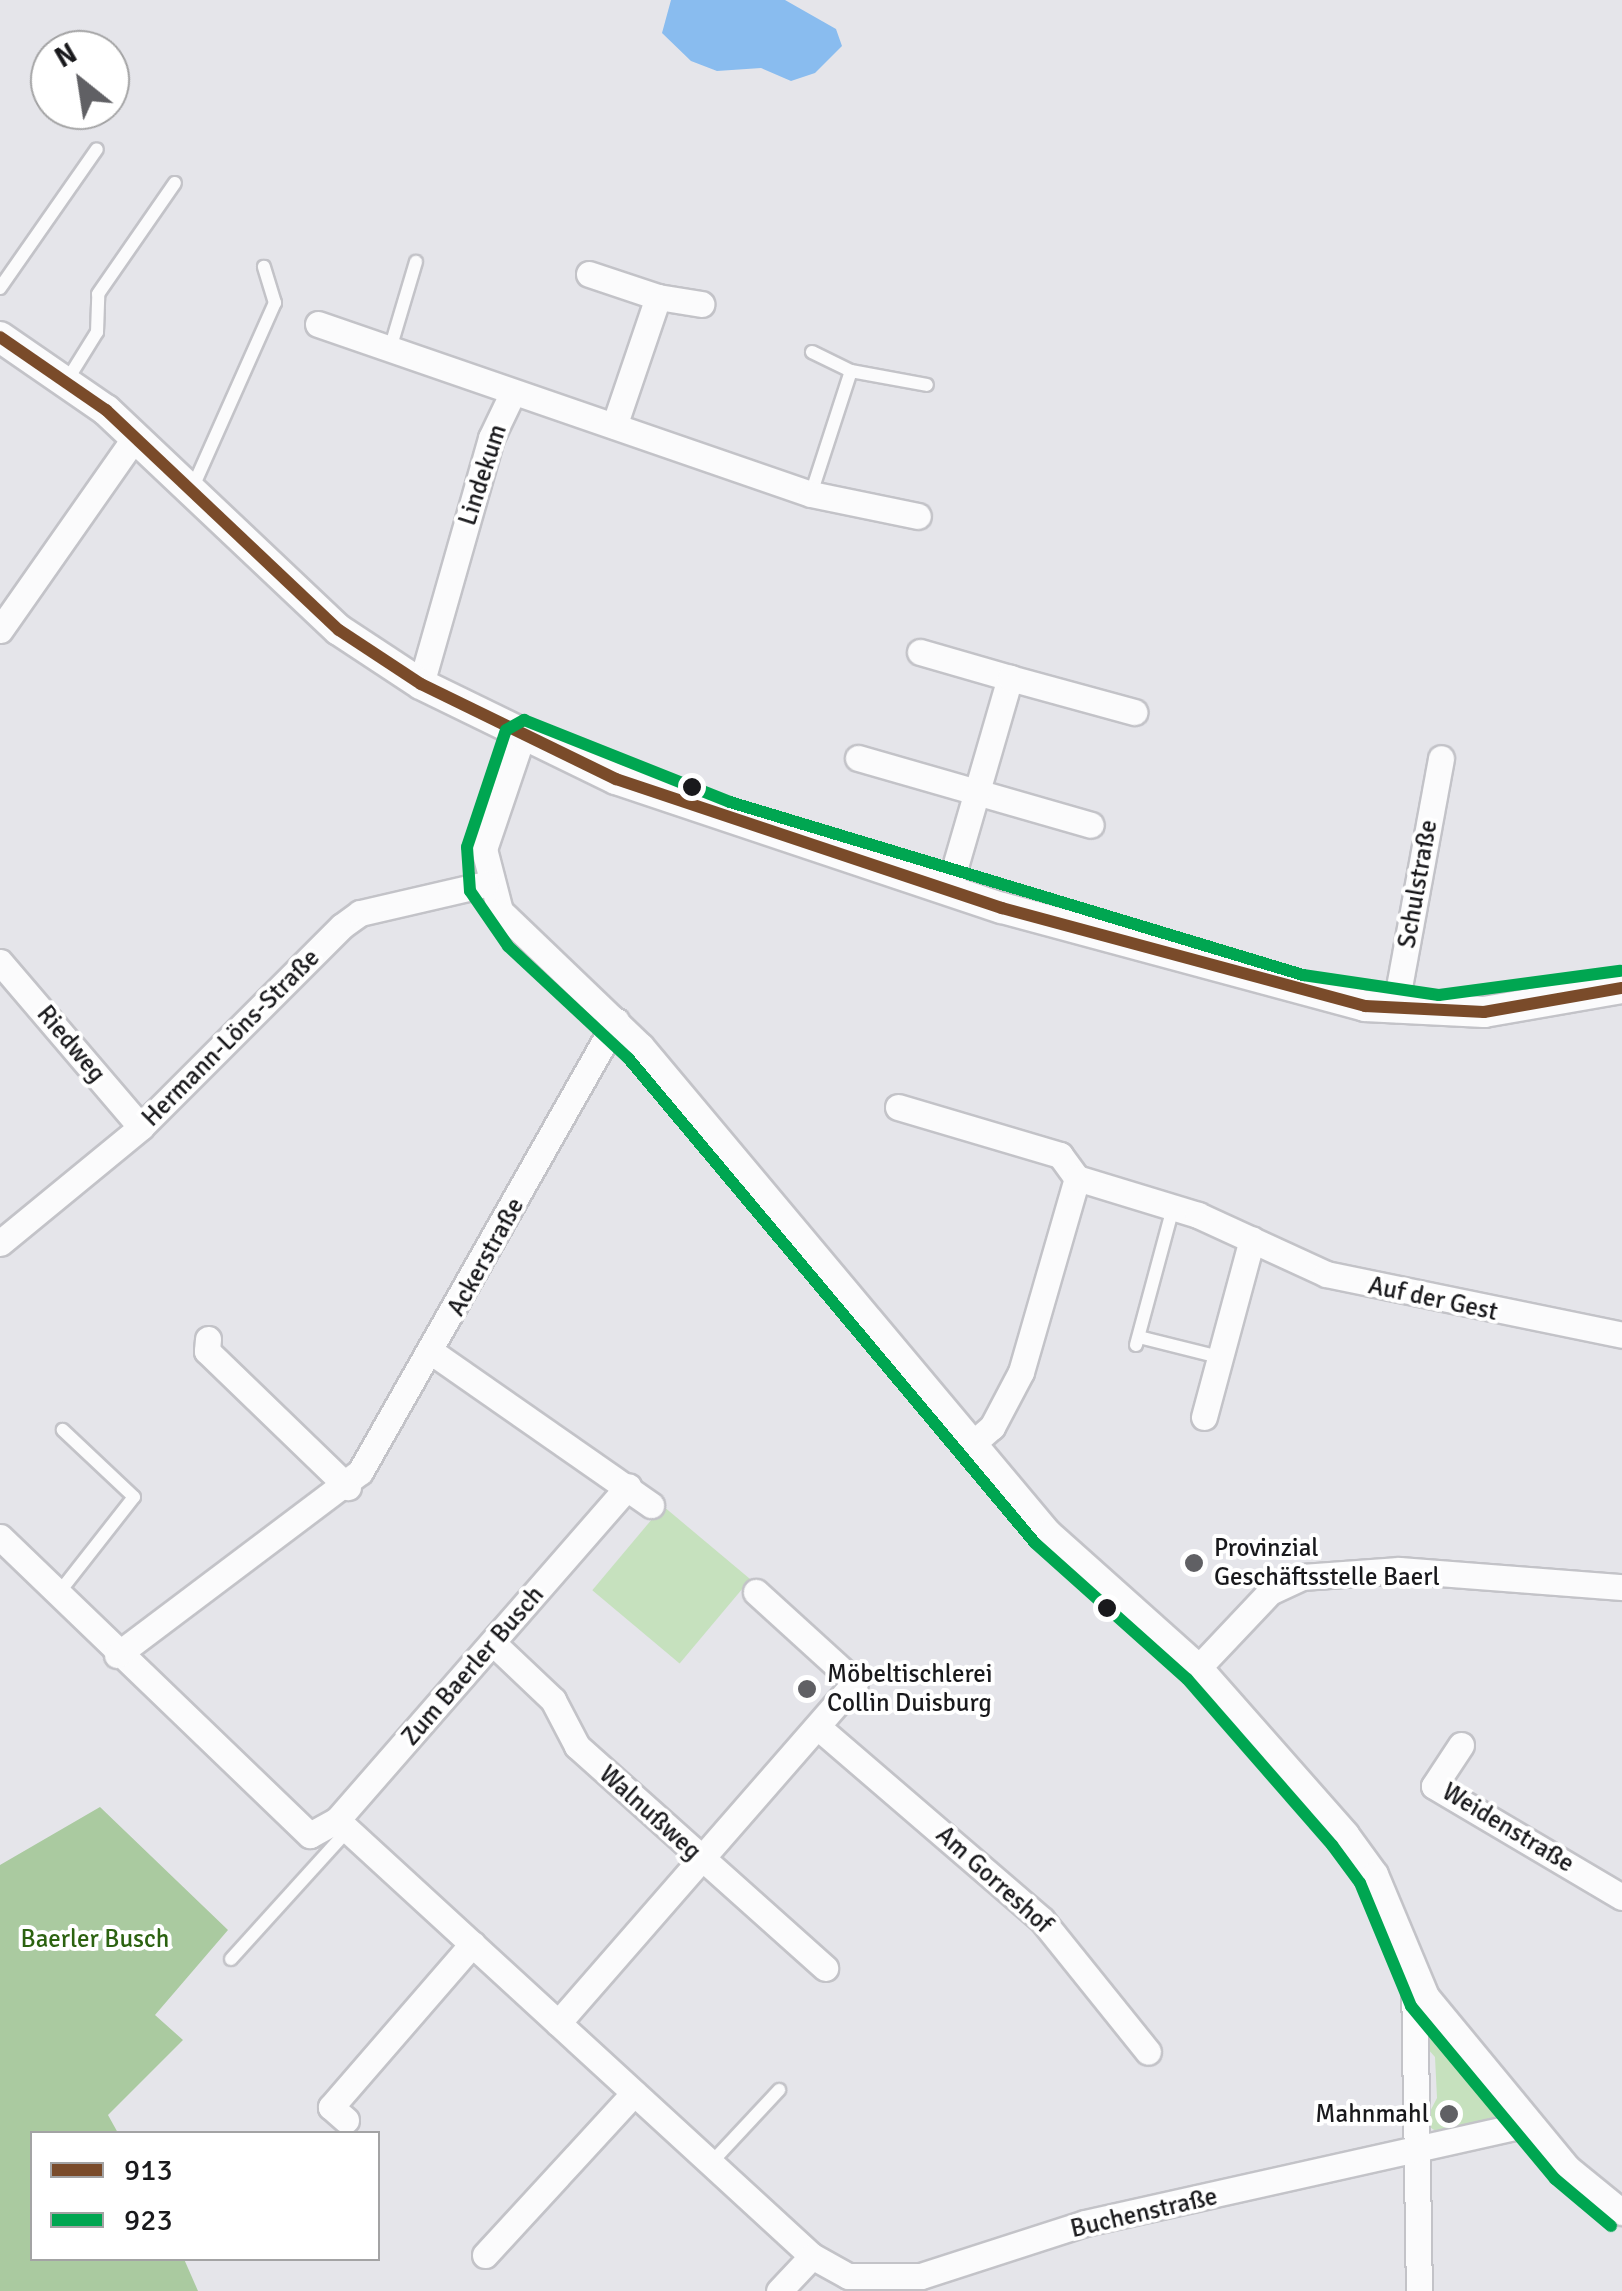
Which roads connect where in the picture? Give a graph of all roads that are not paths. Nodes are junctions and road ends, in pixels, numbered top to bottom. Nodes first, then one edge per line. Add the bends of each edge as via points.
1 (98, 149) dead end
2 (175, 183) dead end
3 (416, 262) dead end
4 (264, 267) dead end
5 (589, 274) dead end
6 (0, 288) edge
7 (658, 297) junction
8 (701, 304) dead end
9 (318, 324) dead end
10 (0, 337) edge
11 (390, 349) junction
12 (812, 352) dead end
13 (851, 371) junction
14 (66, 382) junction
15 (927, 384) dead end
16 (513, 392) junction
17 (614, 426) junction
18 (136, 436) junction
19 (192, 489) junction
20 (811, 494) junction
21 (918, 516) dead end
22 (0, 630) edge
23 (920, 652) dead end
24 (1010, 678) junction
25 (422, 684) junction
26 (1134, 712) dead end
27 (522, 737) junction
28 (858, 758) dead end
29 (1441, 758) dead end
30 (973, 794) junction
31 (1091, 826) dead end
32 (486, 884) junction
33 (948, 891) junction
34 (0, 962) edge
35 (1622, 988) edge
36 (1395, 1009) junction
37 (616, 1021) junction
38 (898, 1107) dead end
39 (142, 1128) junction
40 (1077, 1178) junction
41 (1172, 1208) junction
42 (1252, 1239) junction
43 (0, 1242) edge
44 (1622, 1334) edge
45 (208, 1339) dead end
46 (433, 1353) junction
47 (1219, 1357) junction
48 (1204, 1418) dead end
49 (64, 1430) dead end
50 (971, 1444) junction
51 (628, 1486) junction
52 (348, 1487) junction
53 (651, 1505) dead end
54 (0, 1537) edge
55 (1622, 1586) edge
56 (61, 1590) junction
57 (756, 1592) dead end
58 (493, 1643) junction
59 (117, 1655) junction
60 (1199, 1667) junction
61 (819, 1728) junction
62 (1461, 1746) dead end
63 (342, 1825) junction
64 (705, 1864) junction
65 (1622, 1897) edge
66 (472, 1944) junction
67 (232, 1959) dead end
68 (825, 1968) dead end
69 (1414, 1978) junction
70 (558, 2023) junction
71 (1148, 2052) dead end
72 (778, 2090) dead end
73 (634, 2093) junction
74 (346, 2120) dead end
75 (1529, 2124) junction
76 (1414, 2156) junction
77 (711, 2163) junction
78 (1622, 2212) edge
79 (485, 2255) dead end
80 (812, 2256) junction
81 (779, 2291) edge
82 (1419, 2291) edge

1 - 6 lane
2 - 14 lane via 98,294 97,332
3 - 11 lane
4 - 19 lane via 275,303
5 - 7 street
7 - 8 street
7 - 17 street
9 - 11 street, Lindekum
10 - 14 street
11 - 16 street, Lindekum
12 - 13 lane
13 - 15 lane
13 - 20 lane
14 - 18 street
16 - 17 street
16 - 25 street, Lindekum via 491,438
17 - 20 street
18 - 19 street
18 - 22 street
19 - 25 street via 339,630
20 - 21 street
23 - 24 street
24 - 26 street
24 - 30 street
25 - 27 street
27 - 32 street via 492,816
27 - 33 street via 724,819
28 - 30 street
29 - 36 street, Schulstraße
30 - 31 street
30 - 33 street
32 - 37 street via 521,936
32 - 39 street, Hermann-Löns-Straße via 342,926
33 - 36 street via 1299,992
34 - 39 street, Riedweg
35 - 36 street via 1484,1012
37 - 46 street, Ackerstraße
37 - 50 street
38 - 40 street, Auf der Gest via 1060,1155
39 - 43 street, Hermann-Löns-Straße
40 - 41 street, Auf der Gest
40 - 50 street via 1021,1372 992,1427
41 - 42 street, Auf der Gest
41 - 47 lane via 1138,1341
42 - 44 street, Auf der Gest via 1326,1274 1410,1297
42 - 47 street
45 - 52 street via 207,1351
46 - 51 street
46 - 52 street, Ackerstraße
47 - 48 street
49 - 56 lane via 134,1497
50 - 60 street via 1048,1532
51 - 53 street
51 - 58 street, Zum Baerler Busch
52 - 59 street, Ackerstraße
54 - 56 street
55 - 60 street via 1399,1570 1302,1577 1270,1592
56 - 59 street
57 - 61 street via 855,1682
58 - 63 street, Zum Baerler Busch
58 - 64 street, Walnußweg via 552,1700 577,1746
59 - 63 street, Zum Baerler Busch via 310,1835
60 - 69 street via 1375,1874
61 - 64 street
61 - 71 street, Am Gorreshof via 1042,1920
62 - 65 street, Weidenstraße via 1434,1786
63 - 66 street, Buchenstraße
63 - 67 lane
64 - 68 street, Walnußweg
64 - 70 street
66 - 70 street, Buchenstraße
66 - 74 street via 331,2107
69 - 75 street
69 - 76 street
70 - 73 street, Buchenstraße
72 - 77 lane
73 - 77 street, Buchenstraße
73 - 79 street
75 - 76 street, Buchenstraße
75 - 78 street
76 - 80 street, Buchenstraße via 1085,2223 920,2276 848,2276
76 - 82 street
77 - 80 street, Buchenstraße
80 - 81 street

